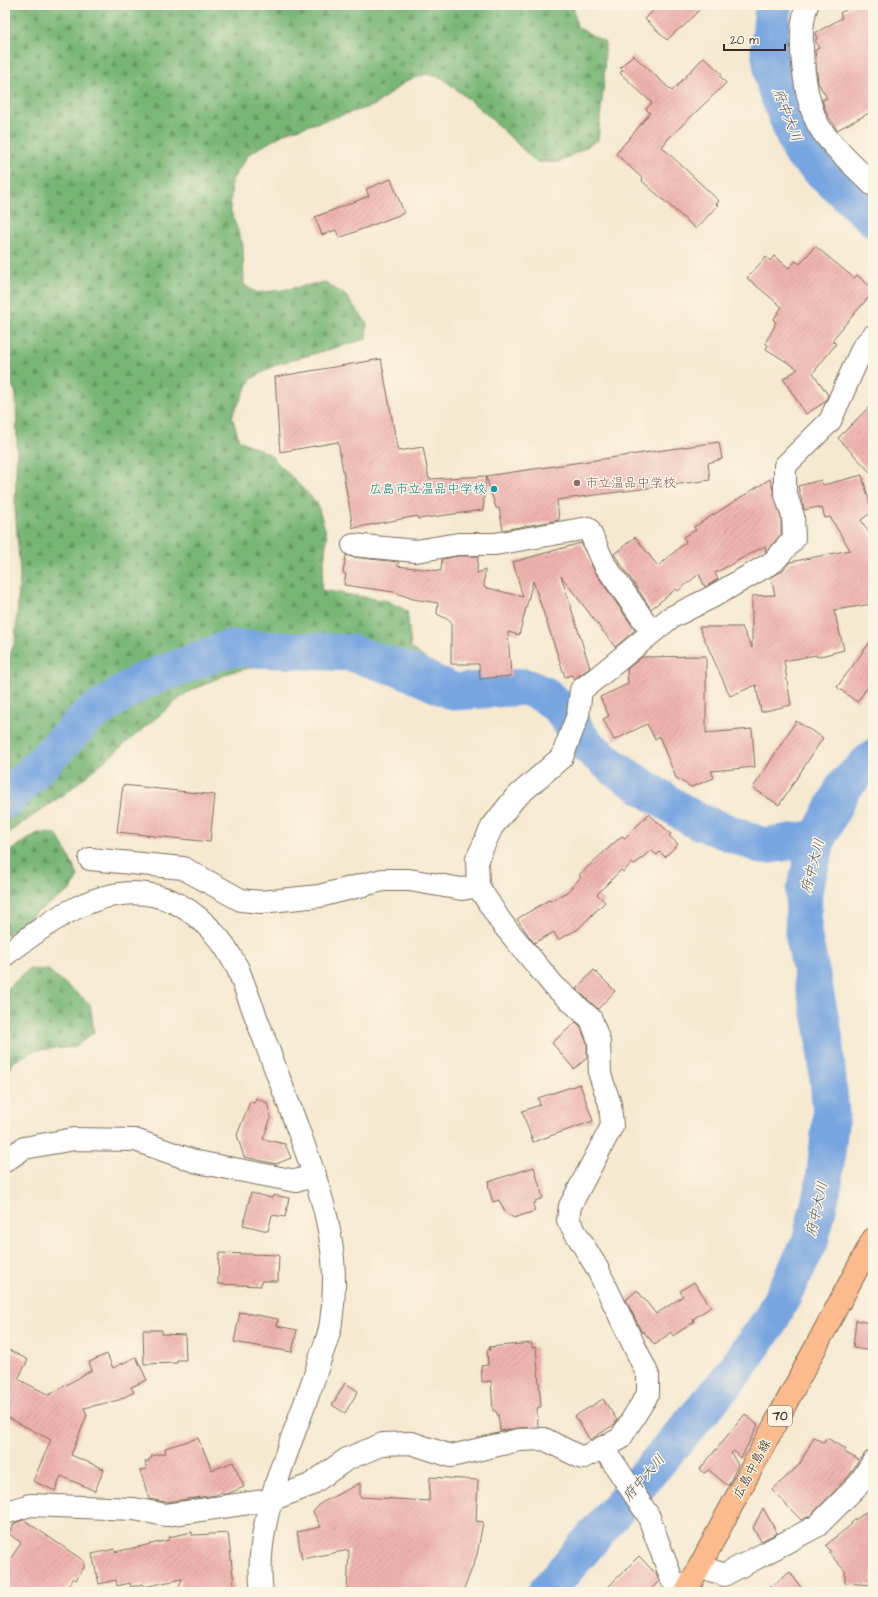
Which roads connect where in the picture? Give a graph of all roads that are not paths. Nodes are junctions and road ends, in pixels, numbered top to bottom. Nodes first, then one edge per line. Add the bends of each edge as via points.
1 (807, 5) edge
2 (873, 185) edge
3 (873, 336) edge
4 (353, 545) dead end
5 (652, 632) junction
6 (90, 859) dead end
7 (165, 867) junction
8 (478, 886) junction
9 (161, 896) junction
10 (5, 955) edge
11 (5, 1161) edge
12 (315, 1175) junction
13 (873, 1240) edge
14 (606, 1451) junction
15 (873, 1462) edge
16 (270, 1500) junction
17 (5, 1513) edge
18 (700, 1566) junction
19 (687, 1591) edge
20 (262, 1592) edge

1 - 2 street via 801,48 806,88 820,128
3 - 5 street via 863,347 830,421 785,466 785,492 793,516 794,539 773,562 712,598 670,618
4 - 5 street via 416,551 458,544 495,544 588,528 605,565
5 - 8 street via 581,690 578,715 562,757 514,799 492,827 478,859
6 - 7 street
7 - 8 street via 184,868 241,900 261,902 319,896 383,880 408,880 462,889
7 - 9 street
8 - 14 street via 501,922 554,986 591,1019 599,1041 600,1075 610,1104 612,1126 570,1206 568,1220 598,1268 648,1375 648,1394 620,1439
9 - 10 street via 136,893 114,896 77,907
9 - 12 street via 179,903 201,919 222,941 238,969
11 - 12 street via 24,1148 74,1139 135,1140 197,1162 296,1181
12 - 16 street via 328,1218 335,1270 331,1323 312,1388
13 - 18 main road, 広島中島線 / 70
14 - 16 street via 582,1458 544,1439 519,1440 451,1456 411,1443 383,1444 347,1458 310,1485
14 - 19 street via 648,1514 672,1580
15 - 18 street via 859,1484 817,1526 724,1575
16 - 17 street via 166,1515 134,1509 30,1504
16 - 20 street via 261,1556
18 - 19 main road, 広島中島線 / 70

